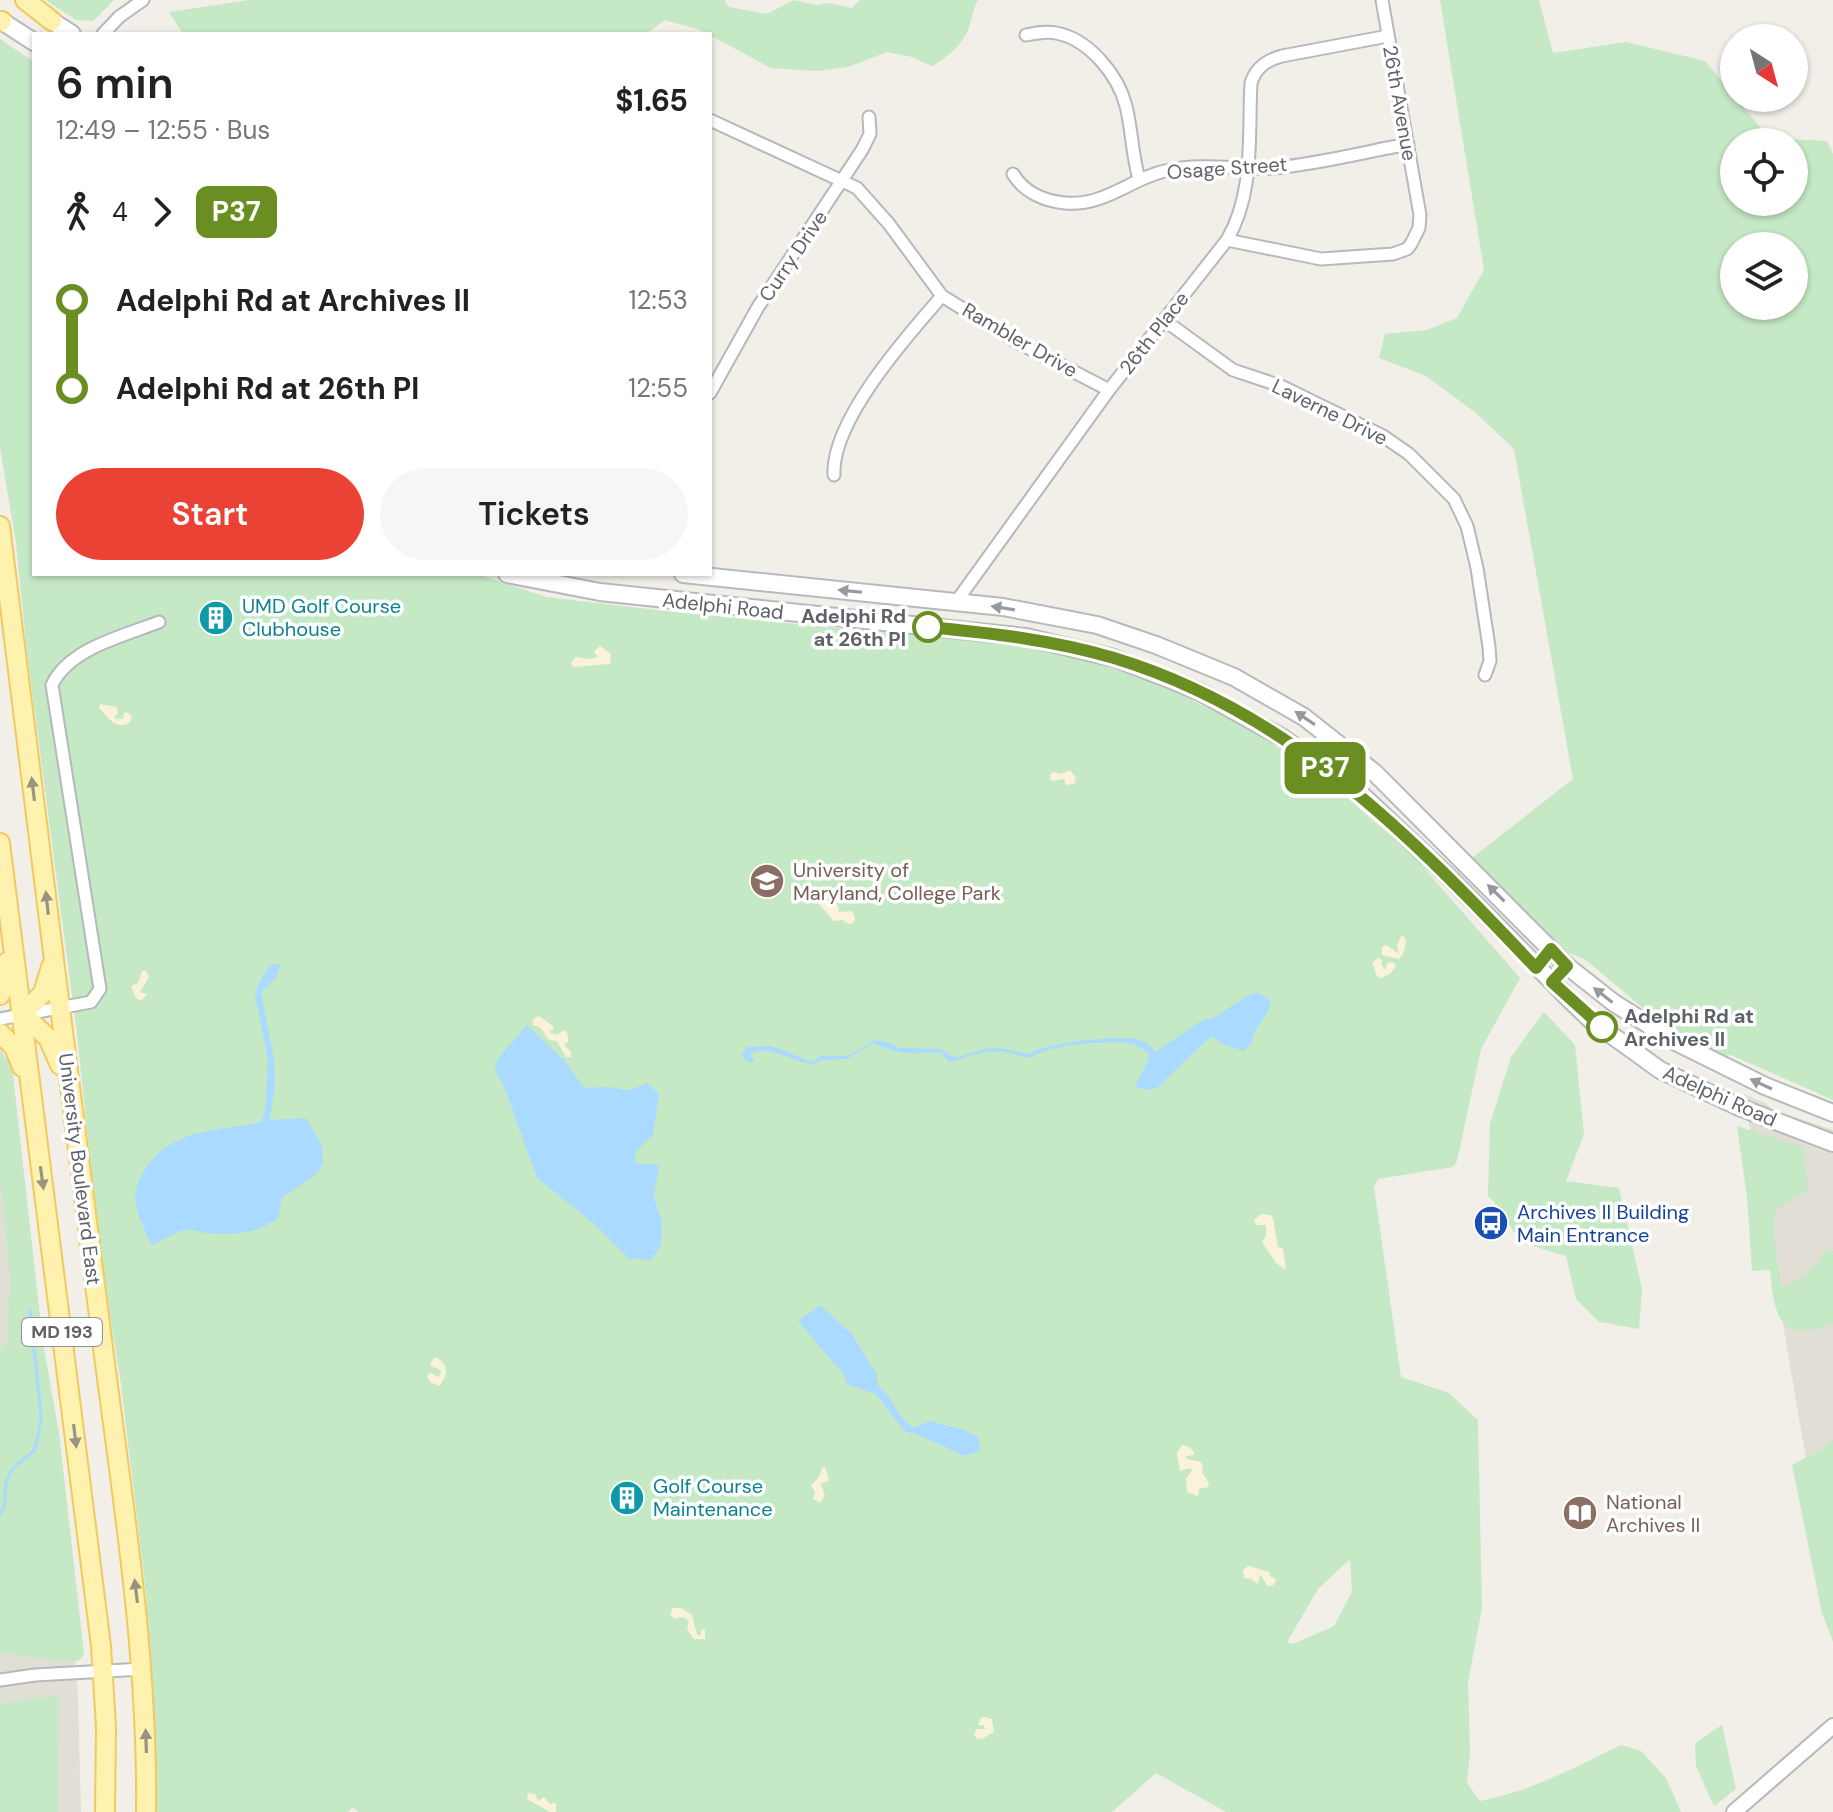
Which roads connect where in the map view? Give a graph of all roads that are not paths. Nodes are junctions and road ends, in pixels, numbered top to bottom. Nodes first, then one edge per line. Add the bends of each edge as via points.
1 (22, 0) edge
2 (143, 0) edge
3 (1382, 0) edge
4 (1, 21) edge
5 (52, 21) joint
6 (69, 32) edge
7 (105, 32) edge
8 (1026, 35) dead end
9 (1388, 36) junction
10 (32, 41) edge
11 (869, 117) dead end
12 (712, 121) edge
13 (1408, 144) junction
14 (1248, 169) junction
15 (1013, 174) dead end
16 (1139, 179) junction
17 (842, 181) junction
18 (1227, 240) junction
19 (942, 296) junction
20 (1164, 320) junction
21 (712, 384) edge
22 (1109, 390) junction
23 (834, 475) dead end
24 (0, 526) edge
25 (517, 576) edge
26 (702, 576) edge
27 (956, 602) junction
28 (159, 622) dead end
29 (1485, 675) dead end
30 (0, 843) edge
31 (5, 884) junction
32 (51, 941) junction
33 (0, 995) edge
34 (60, 1009) junction
35 (0, 1012) edge
36 (23, 1014) junction
37 (0, 1019) edge
38 (0, 1033) edge
39 (32, 1101) junction
40 (74, 1106) junction
41 (1833, 1113) edge
42 (1833, 1143) edge
43 (143, 1669) junction
44 (103, 1673) junction
45 (0, 1680) edge
46 (1833, 1726) edge
47 (105, 1812) edge
48 (146, 1812) edge
49 (1734, 1812) edge

1 - 5 main road
2 - 7 street
3 - 9 street, 26th Avenue
4 - 10 main road
5 - 6 main road
8 - 16 street via 1064,35 1105,66 1126,104
9 - 13 street, 26th Avenue
9 - 14 street, 26th Place via 1266,62 1253,76
11 - 17 street, Curry Drive via 870,134
12 - 17 street, Rambler Drive
13 - 14 street, Osage Street
13 - 18 street, 26th Avenue via 1420,222 1407,249 1321,259
14 - 16 street, Osage Street via 1184,168
14 - 18 street, 26th Place via 1241,210
15 - 16 street, Osage Street via 1032,194 1063,203 1104,198
17 - 19 street, Rambler Drive via 877,209
17 - 21 street, Curry Drive
18 - 20 street, 26th Place
19 - 22 street, Rambler Drive
19 - 23 street via 901,343 864,398 845,430 833,462
20 - 22 street, 26th Place
20 - 29 street, Laverne Drive via 1233,370 1281,386 1383,436 1454,499 1477,568 1489,647
22 - 27 street, 26th Place
32 -> 24 main road, University Boulevard East / MD 193
25 - 42 main road, Adelphi Road via 600,592 1026,637 1114,658 1202,693 1283,738 1362,795 1592,1021 1660,1070
27 -> 26 main road, Adelphi Road
41 -> 27 main road, Adelphi Road via 1676,1042 1614,1003 1567,966 1375,773 1283,704 1234,677 1117,631
28 - 34 street via 82,655 60,671 52,685 101,982 91,1002
30 - 31 main road, University Boulevard East / MD 193
31 - 33 main road via 0,905 9,975
31 - 36 main road, University Boulevard East / MD 193
32 - 34 main road, University Boulevard East / MD 193
32 - 36 main road via 45,989
34 - 36 street
34 - 40 main road, University Boulevard East / MD 193
35 - 36 street
36 - 37 street
36 - 39 main road, University Boulevard East / MD 193
36 - 40 main road via 52,1044
38 - 39 main road via 17,1054
39 -> 44 main road, University Boulevard East / MD 193
43 -> 40 main road, University Boulevard East / MD 193
43 - 44 street
48 -> 43 main road, University Boulevard East / MD 193
44 - 45 street
44 - 47 main road, University Boulevard East / MD 193
46 - 49 street

